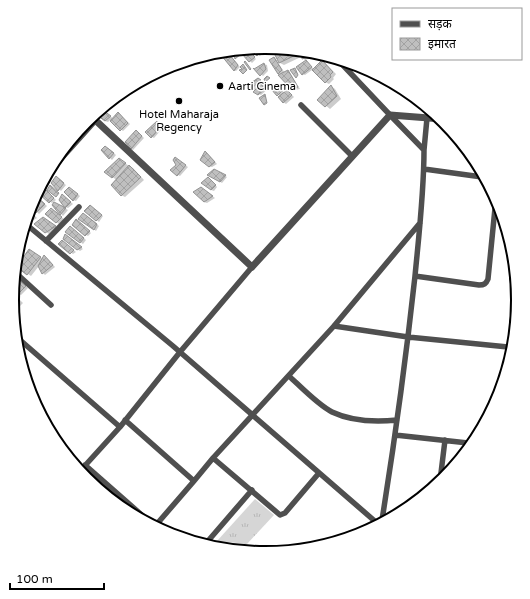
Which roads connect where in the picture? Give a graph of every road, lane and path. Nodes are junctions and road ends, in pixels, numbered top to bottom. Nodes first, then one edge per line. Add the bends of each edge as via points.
1 (345, 67) edge
2 (301, 105) dead end
3 (390, 115) junction
4 (427, 118) junction
5 (431, 118) edge
6 (97, 121) edge
7 (424, 150) junction
8 (352, 156) junction
9 (424, 169) junction
10 (478, 176) edge
11 (79, 207) dead end
12 (495, 212) edge
13 (420, 223) junction
14 (30, 227) edge
15 (46, 242) junction
16 (252, 267) junction
17 (415, 276) junction
18 (20, 277) edge
19 (51, 305) dead end
20 (334, 326) junction
21 (408, 337) junction
22 (23, 343) edge
23 (506, 347) edge
24 (180, 352) junction
25 (288, 376) junction
26 (252, 415) junction
27 (126, 420) junction
28 (397, 420) junction
29 (120, 427) junction
30 (395, 435) junction
31 (445, 440) junction
32 (465, 443) edge
33 (213, 458) junction
34 (85, 465) joint
35 (441, 471) edge
36 (319, 473) junction
37 (100, 481) edge
38 (194, 481) junction
39 (252, 490) junction
40 (383, 516) edge
41 (374, 520) edge
42 (159, 521) edge
43 (210, 539) edge

1 - 3 street
2 - 8 street
3 - 4 street
3 - 7 street
3 - 8 street
4 - 5 street
4 - 7 street
6 - 16 street
7 - 9 street
8 - 16 street
9 - 10 street
9 - 13 street
11 - 15 street
12 - 17 street via 488,279 484,285
13 - 17 street
13 - 20 street
14 - 15 street
15 - 24 street
16 - 24 street
17 - 21 street
18 - 19 street
20 - 21 street
20 - 25 street
21 - 23 street
21 - 28 street
22 - 29 street
24 - 26 street
24 - 27 street
25 - 26 street
25 - 28 street via 332,412 355,419
26 - 33 street
26 - 36 street
27 - 29 street
27 - 38 street
28 - 30 street
29 - 34 street
30 - 31 street
30 - 40 street
31 - 32 street
31 - 35 street
33 - 38 street
33 - 39 street
34 - 37 street
36 - 39 street via 283,514 279,514
36 - 41 street
38 - 42 street
39 - 43 street

